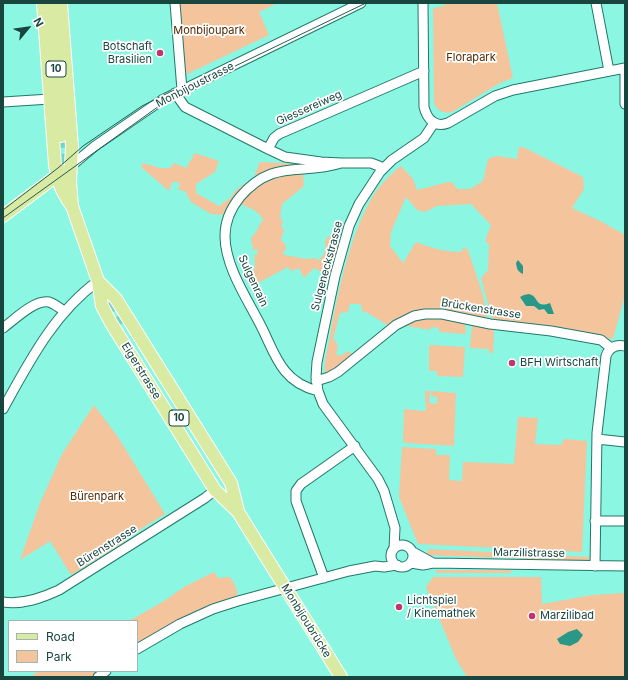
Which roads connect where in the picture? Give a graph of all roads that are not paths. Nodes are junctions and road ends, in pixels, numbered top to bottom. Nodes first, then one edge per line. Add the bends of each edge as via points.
1 (43, 3) edge
2 (52, 3) edge
3 (61, 3) edge
4 (175, 3) edge
5 (361, 3) edge
6 (423, 3) edge
7 (596, 3) edge
8 (625, 68) edge
9 (424, 71) junction
10 (609, 71) junction
11 (179, 91) junction
12 (50, 99) junction
13 (7, 102) edge
14 (625, 104) edge
15 (3, 108) edge
16 (434, 123) junction
17 (61, 137) junction
18 (268, 149) junction
19 (341, 163) junction
20 (70, 166) junction
21 (384, 168) junction
22 (57, 176) junction
23 (72, 206) junction
24 (3, 216) edge
25 (98, 281) junction
26 (65, 312) junction
27 (119, 321) junction
28 (3, 328) edge
29 (625, 346) edge
30 (611, 348) junction
31 (316, 381) junction
32 (318, 391) junction
33 (3, 409) edge
34 (597, 439) junction
35 (625, 442) edge
36 (355, 446) junction
37 (215, 490) junction
38 (238, 512) junction
39 (595, 521) junction
40 (625, 521) edge
41 (395, 528) junction
42 (410, 549) junction
43 (393, 551) junction
44 (411, 562) junction
45 (433, 563) junction
46 (271, 565) joint
47 (397, 565) junction
48 (375, 566) junction
49 (595, 566) junction
50 (625, 566) edge
51 (324, 578) junction
52 (3, 602) edge
53 (138, 648) edge
54 (341, 677) edge

1 - 12 main road, Eigerstrasse
2 - 17 main road, Eigerstrasse / 10
3 - 17 main road, Eigerstrasse
4 - 11 street
5 - 11 street, Monbijoustrasse
6 - 9 street
7 - 10 street
8 - 10 street
8 - 14 street
9 - 16 street via 425,109
9 - 18 street, Giessereiweg via 279,134 272,140
10 - 16 street via 513,90 495,96 448,123
11 - 18 street via 185,107
11 - 20 street, Monbijoustrasse via 95,146
12 - 13 street
12 - 17 main road, Eigerstrasse
13 - 15 street
16 - 21 street, Sulgeneckstrasse via 424,138
17 - 20 main road, Eigerstrasse via 72,152
17 - 22 main road, Eigerstrasse via 55,165
18 - 19 street, Sulgenrain via 285,157
19 - 21 street, Sulgenrain via 371,163
19 - 32 street, Sulgenrain via 319,168 286,170 262,178 240,198 227,220 225,240 230,264 278,361 290,376 309,389
20 - 22 main road, Monbijoustrasse
20 - 23 main road, Eigerstrasse
21 - 31 street, Sulgeneckstrasse via 359,204 345,236 316,366
22 - 23 main road, Eigerstrasse via 62,192
22 - 24 main road, Monbijoustrasse
23 - 25 main road, Eigerstrasse
25 - 26 street via 81,294
25 - 27 main road, Eigerstrasse via 116,298
25 - 27 main road, Eigerstrasse via 102,306
26 - 28 street via 51,303 41,302
26 - 33 street via 35,352
27 - 37 main road, Eigerstrasse
27 - 38 main road, Eigerstrasse via 231,483
29 - 30 street
30 - 31 street, Brückenstrasse via 601,340 490,324 442,314 425,314 414,316 396,325 338,372
30 - 34 street via 606,356
31 - 32 street, Sulgeneckstrasse
32 - 36 street, Sulgeneckstrasse via 327,410
34 - 35 street
34 - 39 street
36 - 41 street, Sulgeneckstrasse via 384,491
36 - 51 street via 301,484 296,491 296,501
37 - 38 main road, Eigerstrasse
37 - 52 street, Bürenstrasse via 52,593 34,600
38 - 46 main road, Eigerstrasse
39 - 40 street
39 - 49 street
41 - 42 street, Sulgeneckstrasse
41 - 43 street, Sulgeneckstrasse
42 - 43 street via 400,545
42 - 44 street via 413,557
42 - 45 street, Marzilistrasse
43 - 47 street via 393,562
43 - 48 street
44 - 45 street, Marzilistrasse via 423,565
44 - 47 street via 405,566
45 - 49 street, Marzilistrasse
46 - 54 main road, Monbijoubrücke, bridge
47 - 48 street
48 - 51 street
49 - 50 street, Marzilistrasse
51 - 53 street via 213,609 180,624

